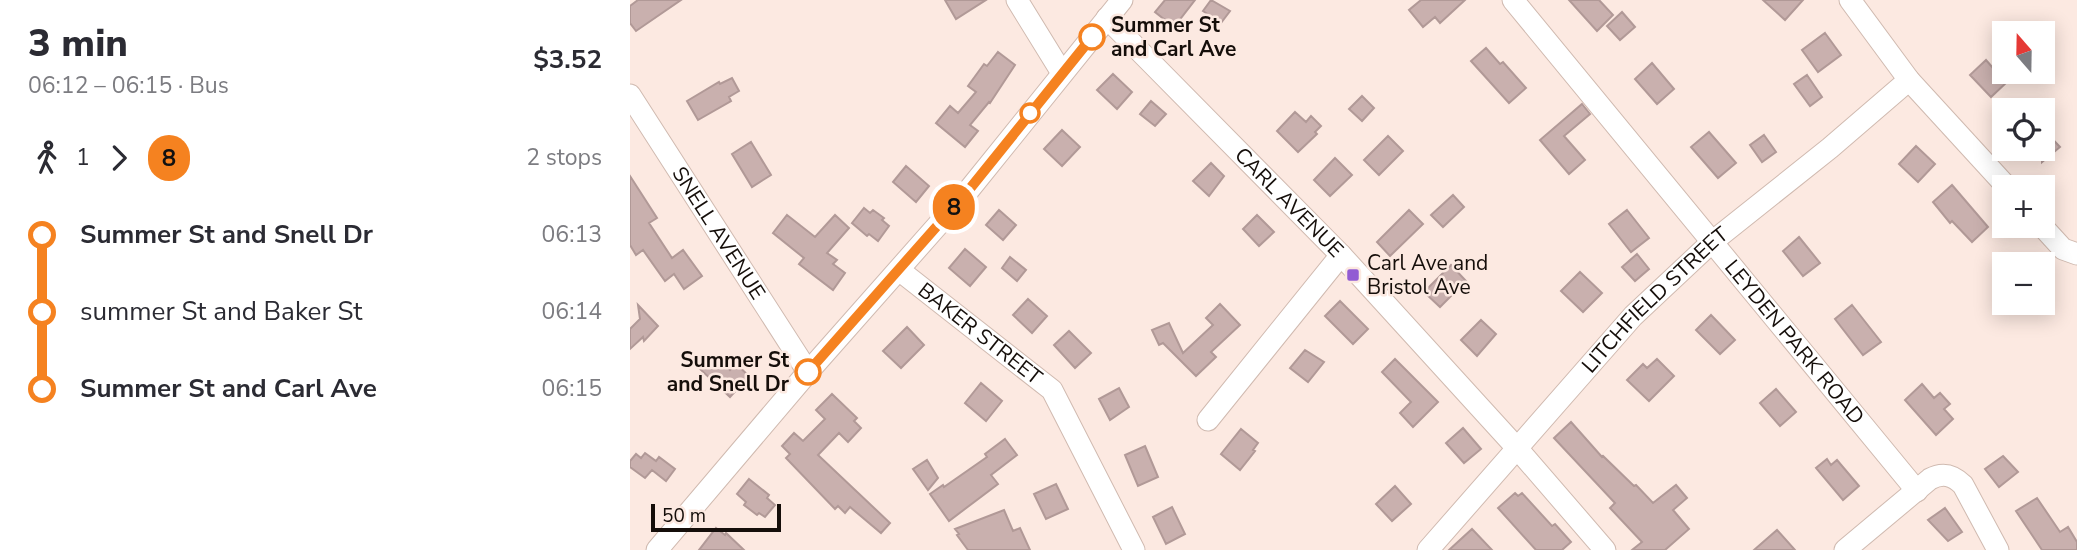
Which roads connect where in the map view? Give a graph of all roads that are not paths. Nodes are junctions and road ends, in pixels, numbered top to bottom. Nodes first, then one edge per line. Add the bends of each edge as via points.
1 (1017, 0) edge
2 (1122, 0) edge
3 (1513, 0) edge
4 (1850, 0) edge
5 (1107, 18) junction
6 (1062, 73) junction
7 (1909, 80) junction
8 (630, 95) edge
9 (1996, 175) edge
10 (2053, 238) edge
11 (1712, 242) junction
12 (2077, 254) edge
13 (1341, 255) junction
14 (899, 270) junction
15 (808, 372) junction
16 (1208, 420) dead end
17 (1517, 447) junction
18 (1917, 491) junction
19 (657, 550) edge
20 (1134, 550) edge
21 (1427, 550) edge
22 (1605, 550) edge
23 (1846, 550) edge
24 (1998, 550) edge

1 - 6 street
2 - 5 street
3 - 11 street, LEYDEN PARK ROAD
4 - 7 street
5 - 6 street
5 - 13 street, CARL AVENUE
6 - 14 street
7 - 9 street
7 - 11 street, LITCHFIELD STREET
8 - 15 street, SNELL AVENUE
10 - 12 street via 2063,249
11 - 17 street, LITCHFIELD STREET via 1633,316
11 - 18 street, LEYDEN PARK ROAD
13 - 16 street
13 - 17 street, CARL AVENUE
14 - 15 street
14 - 20 street, BAKER STREET via 1052,390
15 - 19 street
17 - 21 street, LITCHFIELD STREET
17 - 22 street, CARL AVENUE
18 - 23 street
18 - 24 street via 1937,476 1955,477

